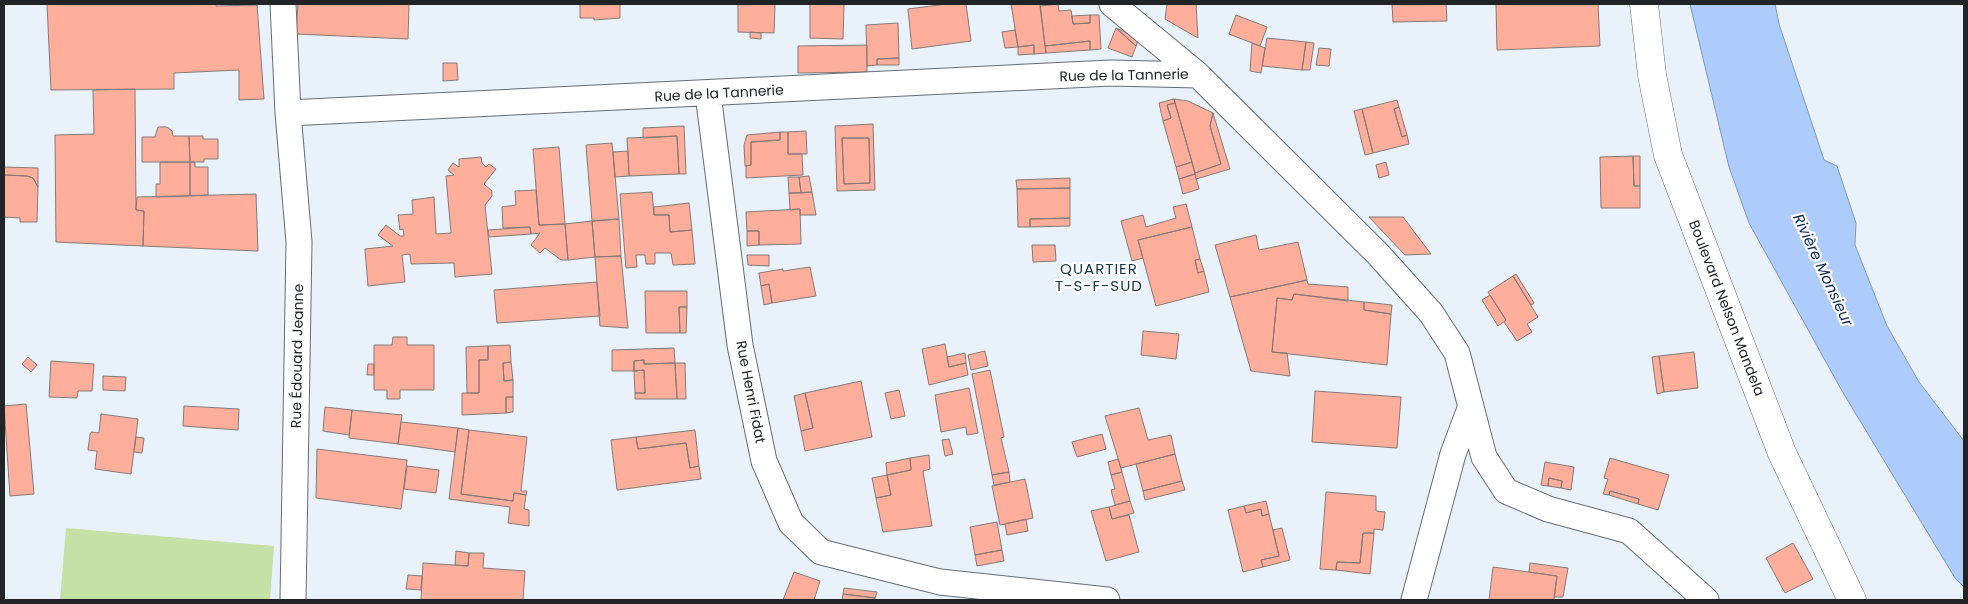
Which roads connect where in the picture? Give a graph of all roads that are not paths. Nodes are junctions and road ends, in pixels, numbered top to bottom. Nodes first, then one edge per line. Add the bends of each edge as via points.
1 (284, 4) edge
2 (1112, 4) edge
3 (1644, 4) edge
4 (1198, 75) junction
5 (708, 94) junction
6 (288, 113) junction
7 (1471, 406) junction
8 (942, 591) edge
9 (1008, 595) edge
10 (293, 600) edge
11 (1107, 600) edge
12 (1414, 600) edge
13 (1706, 600) edge
14 (1852, 600) edge

1 - 6 street, Rue Édouard Jeanne
2 - 4 street
3 - 14 street, Boulevard Nelson Mandela via 1652,75 1668,154 1782,453
4 - 5 street, Rue de la Tannerie via 1111,73
4 - 7 street, Rue de la Tannerie via 1378,254 1431,313 1457,353
5 - 6 street, Rue de la Tannerie
5 - 8 street, Rue Henri Fidat via 740,345 764,461 791,523 821,552
6 - 10 street, Rue Édouard Jeanne via 299,242
7 - 12 street via 1454,454
7 - 13 street, Rue de la Tannerie via 1484,457 1506,491 1548,509 1629,530
8 - 9 street, Rue Henri Fidat
9 - 11 street, Rue Henri Fidat

